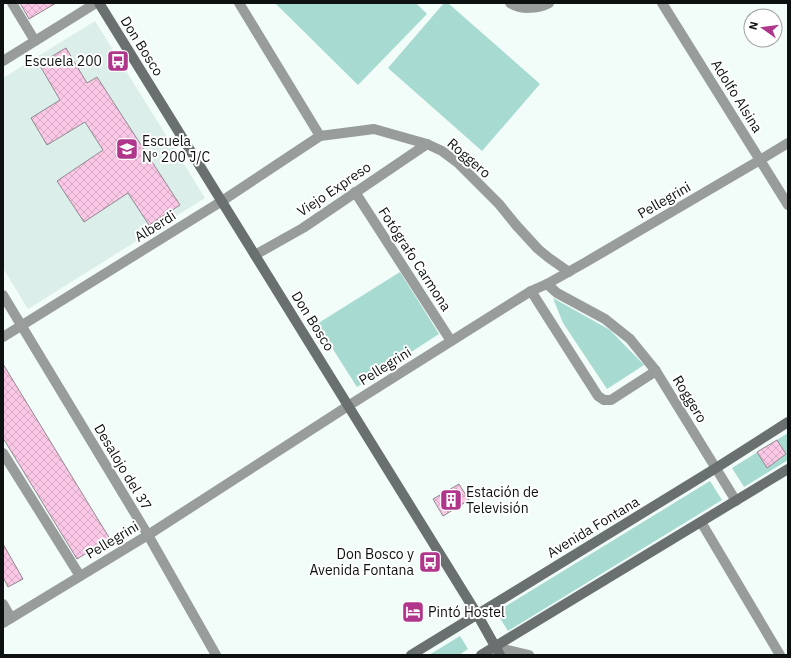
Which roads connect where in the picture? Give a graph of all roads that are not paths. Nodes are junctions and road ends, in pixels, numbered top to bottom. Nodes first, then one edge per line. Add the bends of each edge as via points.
1 (12, 3) edge
2 (96, 3) edge
3 (99, 3) edge
4 (239, 3) edge
5 (549, 3) edge
6 (662, 3) edge
7 (512, 4) edge
8 (35, 41) junction
9 (3, 61) edge
10 (320, 136) junction
11 (788, 143) edge
12 (427, 144) junction
13 (760, 160) junction
14 (355, 192) junction
15 (222, 201) junction
16 (788, 205) edge
17 (255, 255) junction
18 (569, 272) junction
19 (547, 284) junction
20 (531, 291) junction
21 (3, 296) edge
22 (21, 325) junction
23 (3, 337) edge
24 (451, 341) junction
25 (656, 371) junction
26 (348, 406) junction
27 (788, 422) edge
28 (3, 453) edge
29 (716, 468) junction
30 (788, 469) edge
31 (736, 501) junction
32 (701, 522) junction
33 (148, 535) junction
34 (80, 576) junction
35 (3, 604) edge
36 (477, 614) junction
37 (7, 620) edge
38 (498, 651) edge
39 (216, 655) edge
40 (411, 655) edge
41 (482, 655) edge
42 (529, 655) edge
43 (780, 655) edge

1 - 8 street
2 - 8 street
3 - 15 street, Don Bosco
4 - 10 street
5 - 7 street via 542,7 527,8
6 - 13 street, Adolfo Alsina
8 - 9 street
10 - 12 street, Roggero via 374,129
10 - 15 street, Alberdi
11 - 13 street, Pellegrini
12 - 14 street, Viejo Expreso
12 - 18 street, Roggero via 458,163 499,204 538,249
13 - 16 street, Adolfo Alsina
13 - 18 street, Pellegrini
14 - 17 street, Viejo Expreso via 303,228
14 - 24 street, Fotógrafo Carmona
15 - 17 street, Don Bosco
15 - 22 street, Alberdi
17 - 26 street, Don Bosco
18 - 19 street, Pellegrini
19 - 20 street, Pellegrini
19 - 25 street, Roggero via 557,293 617,328 630,339
20 - 24 street, Pellegrini
20 - 25 street via 598,396 604,400 611,400
21 - 22 street, Desalojo del 37
22 - 23 street, Alberdi
22 - 33 street, Desalojo del 37
24 - 26 street, Pellegrini
25 - 29 street, Roggero
26 - 33 street, Pellegrini
26 - 36 street, Don Bosco
27 - 29 street, Avenida Fontana
28 - 34 street
29 - 31 street, Roggero
29 - 36 street, Avenida Fontana
30 - 31 street
31 - 32 street
32 - 38 street
32 - 43 street
33 - 34 street, Pellegrini
33 - 39 street, Desalojo del 37
34 - 37 street, Pellegrini
35 - 37 street
36 - 38 street, Don Bosco
36 - 40 street, Avenida Fontana
38 - 41 street
38 - 42 street

